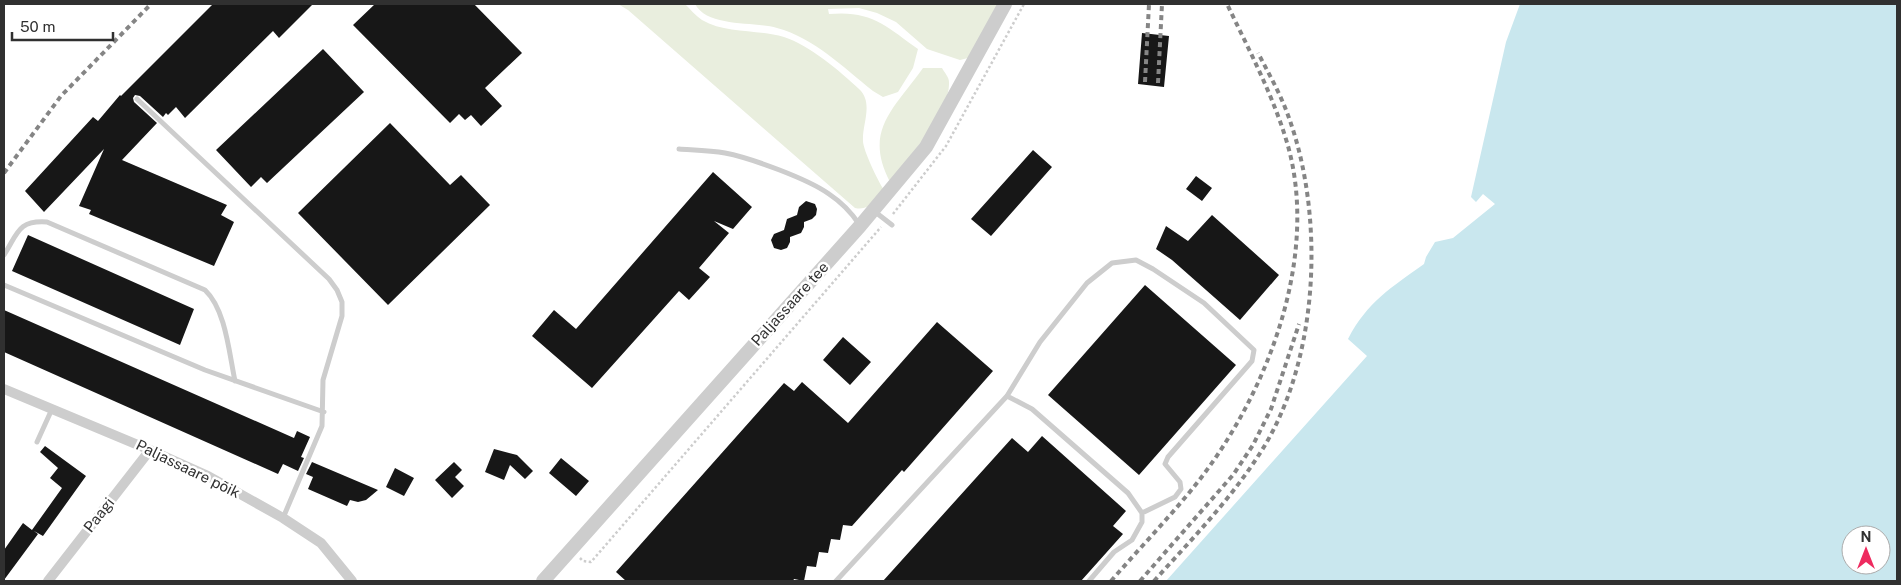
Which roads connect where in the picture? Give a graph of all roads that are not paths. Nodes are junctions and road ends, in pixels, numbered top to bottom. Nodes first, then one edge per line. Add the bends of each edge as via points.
1 (1005, 4) edge
2 (137, 100) dead end
3 (679, 149) dead end
4 (874, 211) junction
5 (892, 225) dead end
6 (860, 226) junction
7 (4, 255) edge
8 (4, 285) edge
9 (235, 381) junction
10 (4, 388) edge
11 (1007, 396) junction
12 (53, 409) junction
13 (324, 412) junction
14 (38, 442) dead end
15 (150, 450) junction
16 (1142, 513) junction
17 (283, 518) junction
18 (48, 581) edge
19 (352, 581) edge
20 (542, 581) edge
21 (836, 581) edge
22 (1089, 581) edge

1 - 4 street, Paljassaare tee via 926,147
2 - 13 lane via 329,278 337,290 342,302 342,316 323,380
3 - 6 lane via 726,153 795,178 828,193 851,211
4 - 5 lane
4 - 6 street, Paljassaare tee
6 - 20 street, Paljassaare tee
7 - 9 lane via 21,227 32,221 47,222 205,290 219,310
8 - 9 lane
9 - 13 lane
10 - 12 street, Paljassaare põik
11 - 16 lane via 1032,409 1128,493
11 - 16 lane via 1040,342 1081,290 1112,263 1136,260 1204,303 1254,350 1252,361 1168,457 1165,464 1180,482 1181,489 1175,497
11 - 21 lane
12 - 14 lane
12 - 15 street, Paljassaare põik
13 - 17 lane via 322,426
15 - 17 street, Paljassaare põik via 208,476
15 - 18 street, Paagi
16 - 22 lane via 1142,522 1132,540 1114,552
17 - 19 street, Paljassaare põik via 321,543

